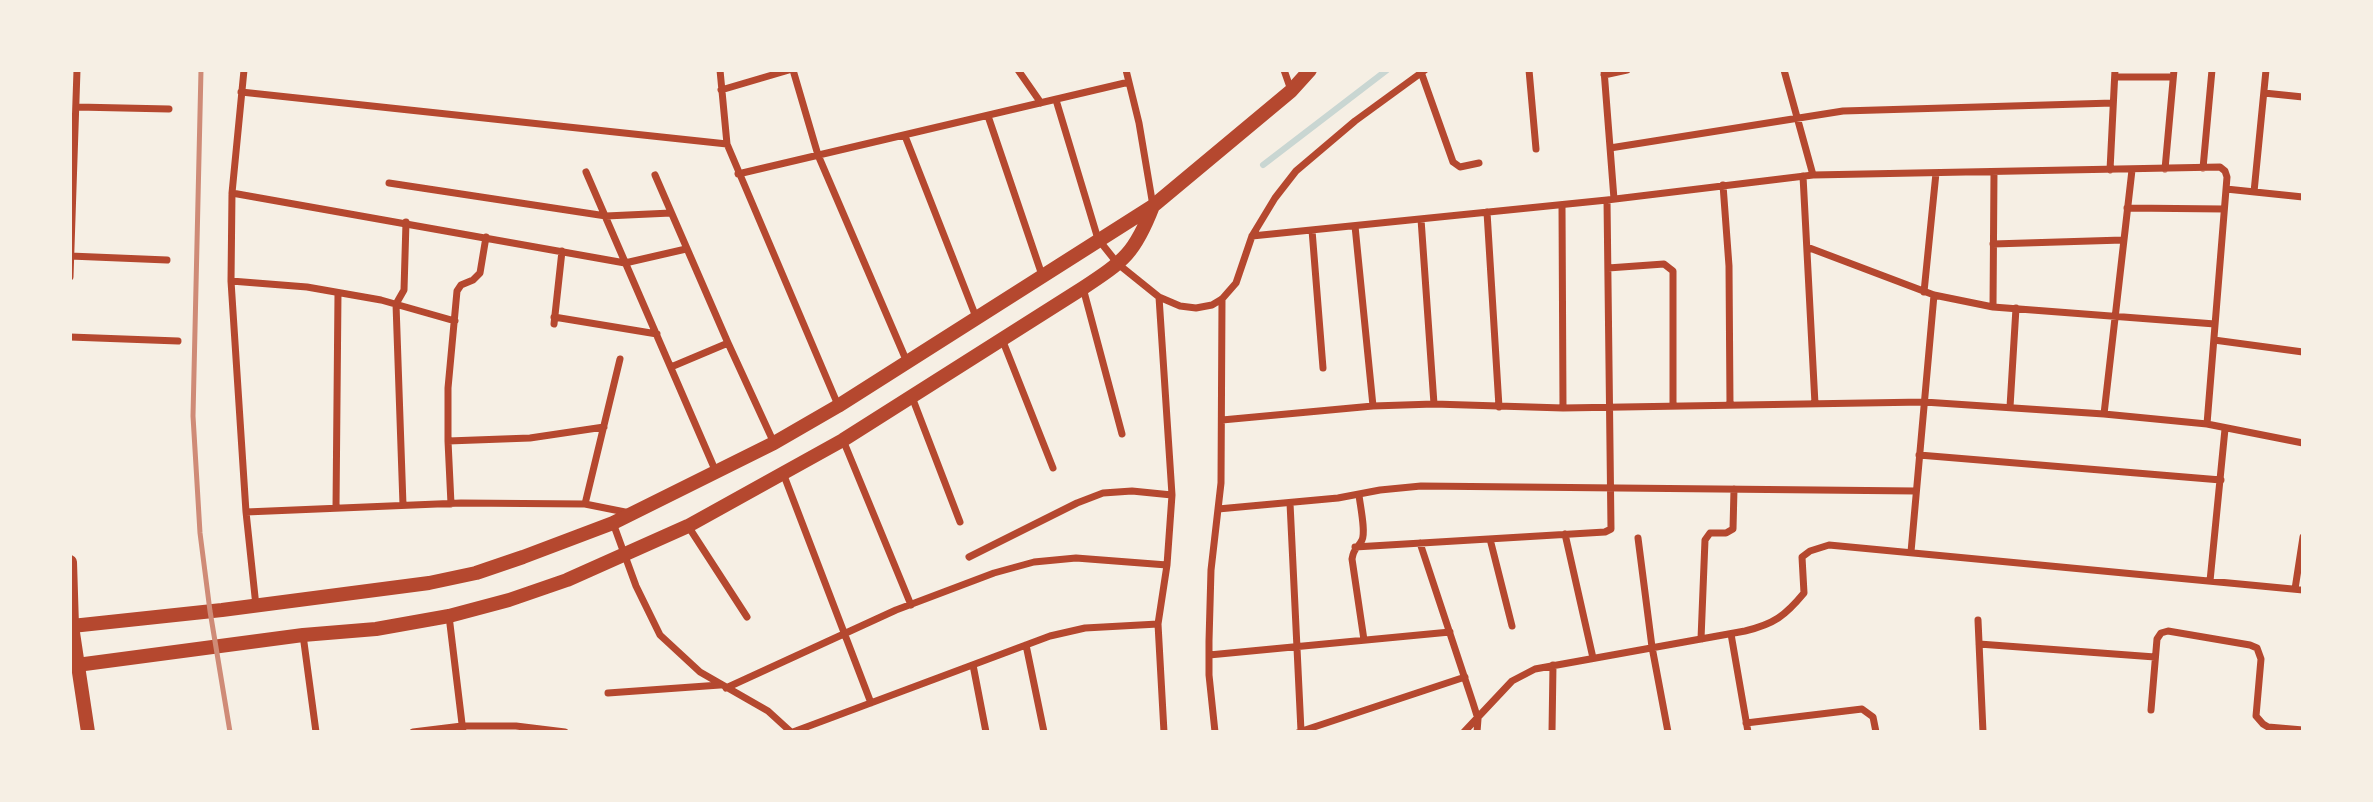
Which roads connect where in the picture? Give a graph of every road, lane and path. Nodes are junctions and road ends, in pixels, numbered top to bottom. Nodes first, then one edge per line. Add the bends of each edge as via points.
1 (77, 70) edge
2 (244, 70) edge
3 (720, 70) edge
4 (791, 70) edge
5 (1018, 70) edge
6 (1126, 70) edge
7 (1284, 70) edge
8 (1310, 70) edge
9 (1529, 70) edge
10 (1627, 70) edge
11 (1786, 70) edge
12 (2212, 70) edge
13 (2266, 70) edge
14 (1423, 71) edge
15 (1604, 72) edge
16 (2115, 74) edge
17 (2173, 74) edge
18 (1129, 82) junction
19 (721, 90) junction
20 (1291, 91) junction
21 (241, 92) junction
22 (2264, 93) junction
23 (2303, 97) edge
24 (1056, 100) junction
25 (1041, 103) junction
26 (2113, 103) junction
27 (77, 107) junction
28 (169, 109) dead end
29 (988, 116) junction
30 (1798, 118) junction
31 (73, 132) edge
32 (905, 135) junction
33 (727, 144) junction
34 (1610, 148) junction
35 (1536, 149) dead end
36 (818, 155) junction
37 (1479, 163) dead end
38 (2203, 168) junction
39 (2165, 169) junction
40 (2110, 170) junction
41 (2132, 170) junction
42 (586, 172) dead end
43 (1994, 172) junction
44 (1936, 173) junction
45 (655, 174) dead end
46 (738, 174) junction
47 (1813, 175) junction
48 (1803, 176) junction
49 (388, 183) dead end
50 (1723, 185) junction
51 (2226, 189) junction
52 (2254, 192) junction
53 (232, 193) junction
54 (2303, 197) edge
55 (1611, 199) junction
56 (1562, 205) junction
57 (1153, 206) junction
58 (2127, 208) junction
59 (2224, 209) junction
60 (1487, 212) junction
61 (671, 213) junction
62 (606, 216) junction
63 (1421, 219) junction
64 (406, 222) junction
65 (1355, 226) junction
66 (1312, 230) junction
67 (1252, 236) junction
68 (486, 237) junction
69 (1098, 239) junction
70 (2123, 240) junction
71 (1993, 244) junction
72 (1807, 247) junction
73 (686, 249) junction
74 (562, 251) junction
75 (71, 256) edge
76 (167, 260) dead end
77 (625, 263) junction
78 (1118, 264) junction
79 (1608, 268) junction
80 (1042, 275) junction
81 (70, 277) edge
82 (231, 281) junction
83 (1083, 288) junction
84 (338, 292) junction
85 (1924, 292) junction
86 (1934, 295) junction
87 (1159, 296) junction
88 (1222, 299) junction
89 (396, 304) junction
90 (1993, 307) junction
91 (2016, 308) junction
92 (2115, 316) junction
93 (976, 317) junction
94 (455, 321) junction
95 (2215, 324) junction
96 (657, 334) junction
97 (70, 337) edge
98 (1002, 339) junction
99 (2214, 340) junction
100 (178, 341) dead end
101 (727, 343) junction
102 (2303, 352) edge
103 (620, 359) dead end
104 (907, 362) junction
105 (671, 367) junction
106 (1323, 368) dead end
107 (912, 396) junction
108 (1924, 402) junction
109 (1434, 404) junction
110 (1815, 404) junction
111 (1730, 405) junction
112 (838, 406) junction
113 (1373, 406) junction
114 (1673, 406) junction
115 (1499, 407) junction
116 (1610, 407) junction
117 (2010, 407) junction
118 (1563, 408) junction
119 (2104, 414) junction
120 (1222, 420) junction
121 (2207, 424) junction
122 (604, 427) junction
123 (2225, 429) junction
124 (1122, 434) dead end
125 (843, 440) junction
126 (447, 441) junction
127 (774, 443) junction
128 (2303, 443) edge
129 (1919, 455) junction
130 (1054, 468) dead end
131 (716, 472) junction
132 (783, 473) junction
133 (2221, 480) junction
134 (1611, 488) junction
135 (1734, 489) junction
136 (1916, 491) junction
137 (1172, 495) junction
138 (1359, 495) junction
139 (1290, 503) junction
140 (451, 504) junction
141 (586, 504) junction
142 (403, 505) junction
143 (336, 508) junction
144 (1218, 509) junction
145 (246, 512) junction
146 (634, 513) junction
147 (960, 522) dead end
148 (613, 523) junction
149 (688, 526) junction
150 (1566, 534) junction
151 (2303, 537) edge
152 (1637, 538) dead end
153 (1490, 539) junction
154 (1420, 543) junction
155 (1355, 547) junction
156 (1911, 552) junction
157 (624, 555) junction
158 (969, 557) dead end
159 (70, 562) edge
160 (1167, 565) junction
161 (2210, 581) junction
162 (2299, 589) edge
163 (911, 605) junction
164 (256, 606) junction
165 (449, 616) junction
166 (747, 617) dead end
167 (1978, 620) dead end
168 (1158, 624) junction
169 (71, 626) edge
170 (1512, 626) dead end
171 (1450, 632) junction
172 (845, 633) junction
173 (1731, 634) junction
174 (303, 635) junction
175 (1702, 639) junction
176 (1364, 640) junction
177 (1979, 644) junction
178 (1026, 645) junction
179 (1297, 647) junction
180 (1652, 647) junction
181 (1209, 654) junction
182 (2155, 657) junction
183 (1593, 658) junction
184 (972, 665) junction
185 (1553, 665) junction
186 (73, 667) edge
187 (1465, 677) junction
188 (723, 686) junction
189 (608, 693) dead end
190 (871, 703) junction
191 (2151, 710) dead end
192 (1478, 719) junction
193 (1746, 723) junction
194 (463, 729) edge
195 (2303, 730) edge
196 (88, 732) edge
197 (316, 732) edge
198 (413, 732) edge
199 (565, 732) edge
200 (792, 732) edge
201 (986, 732) edge
202 (1044, 732) edge
203 (1164, 732) edge
204 (1215, 732) edge
205 (1300, 732) edge
206 (1464, 732) edge
207 (1477, 732) edge
208 (1552, 732) edge
209 (1668, 732) edge
210 (1748, 732) edge
211 (1876, 732) edge
212 (1983, 732) edge

1 - 27 street
2 - 21 street
3 - 19 street
4 - 19 street
4 - 36 street
5 - 25 street
6 - 18 street
7 - 20 street
8 - 20 main road
9 - 35 street
10 - 15 street
11 - 30 street
12 - 38 street
13 - 22 street
14 - 37 street via 1453,162 1460,167
14 - 67 street via 1296,171
15 - 34 street
16 - 17 street
16 - 26 street
17 - 39 street
18 - 24 street
18 - 57 street
19 - 33 street
20 - 57 main road
21 - 33 street
21 - 53 street
22 - 23 street
22 - 52 street
24 - 25 street
24 - 69 street
25 - 29 street
26 - 30 street via 1843,111
26 - 40 street
27 - 28 street
27 - 31 street
29 - 32 street
29 - 80 street
30 - 34 street
30 - 47 street
31 - 75 street
32 - 36 street
32 - 93 street
33 - 46 street
34 - 55 street
36 - 46 street
36 - 104 street
38 - 39 street
38 - 51 street via 2225,171
39 - 41 street
40 - 41 street
40 - 43 street
41 - 58 street
42 - 62 street
43 - 44 street
43 - 71 street
44 - 47 street
44 - 85 street
45 - 61 street
46 - 112 street
47 - 48 street
48 - 50 street
48 - 72 street
49 - 62 street
50 - 55 street
50 - 111 street
51 - 52 street
51 - 59 street
52 - 54 street
53 - 64 street
53 - 82 street
55 - 56 street
55 - 79 street
56 - 60 street
56 - 118 street
57 - 69 main road
57 - 78 main road via 1142,236
58 - 59 street
58 - 70 street
59 - 95 street
60 - 63 street
60 - 115 street
61 - 62 street
61 - 73 street
62 - 77 street
63 - 65 street
63 - 109 street
64 - 68 street
64 - 89 street via 404,290
65 - 66 street
65 - 113 street
66 - 67 street
66 - 106 street
67 - 88 street via 1236,283
68 - 74 street
68 - 94 street via 480,273 457,291
69 - 78 street
69 - 80 main road
70 - 71 street
70 - 92 street
71 - 90 street
72 - 85 street
72 - 110 street
73 - 77 street
73 - 101 street
74 - 77 street
74 - 96 street via 554,320
75 - 76 street
75 - 81 street
77 - 96 street
78 - 83 main road
78 - 87 street
79 - 114 street via 1664,264 1673,271
79 - 116 street
80 - 93 main road
82 - 84 street
82 - 145 street
83 - 98 main road
83 - 124 street
84 - 89 street
84 - 143 street
85 - 86 street
86 - 90 street
86 - 108 street
87 - 88 street via 1196,309
87 - 137 street
88 - 120 street
89 - 94 street
89 - 142 street
90 - 91 street
91 - 92 street
91 - 117 street
92 - 95 street
92 - 119 street
93 - 104 main road
94 - 126 street
95 - 99 street
96 - 105 street
97 - 100 street
98 - 107 main road
98 - 130 street
99 - 102 street
99 - 121 street
101 - 105 street
101 - 127 street
103 - 122 street
104 - 112 main road
105 - 131 street
107 - 125 main road
107 - 147 street
108 - 110 street
108 - 117 street
108 - 129 street
109 - 113 street
109 - 115 street
110 - 111 street
111 - 114 street
112 - 127 main road
113 - 120 street
114 - 116 street
115 - 118 street
116 - 118 street
116 - 134 street
117 - 119 street
119 - 121 street
120 - 144 street
121 - 123 street
122 - 126 street via 530,438
122 - 141 street
123 - 128 street
123 - 133 street
125 - 132 main road
125 - 163 street
126 - 140 street
127 - 131 main road
129 - 133 street
129 - 136 street
131 - 146 main road
132 - 149 main road
132 - 172 street
133 - 161 street
134 - 135 street
134 - 138 street via 1421,486
134 - 150 street via 1611,529
135 - 136 street
135 - 175 street via 1733,529 1710,533 1704,544
136 - 156 street
137 - 158 street via 1104,493
137 - 160 street
138 - 139 street
138 - 155 street via 1364,535
139 - 144 street
139 - 179 street
140 - 141 street
140 - 142 street
141 - 146 street
142 - 143 street
143 - 145 street
144 - 181 street
145 - 164 street
146 - 148 main road
148 - 157 street
148 - 164 main road via 476,573
149 - 157 main road
149 - 166 street
150 - 153 street
150 - 183 street
151 - 162 street
152 - 180 street
153 - 154 street
153 - 170 street
154 - 155 street
154 - 171 street
155 - 176 street via 1352,559
156 - 161 street
156 - 173 street via 1829,545 1810,551 1802,558 1804,593 1788,612 1768,625
157 - 165 main road via 567,580
157 - 188 street via 660,635 700,672
159 - 169 main road
160 - 163 street via 1076,558 1034,562
160 - 168 street
161 - 162 street
163 - 172 street
164 - 169 main road
165 - 174 main road
165 - 194 street
167 - 177 street
168 - 178 street via 1084,628
168 - 203 street
169 - 186 main road
171 - 176 street
171 - 187 street
172 - 188 street
172 - 190 street
173 - 175 street
173 - 193 street
174 - 186 main road
174 - 197 street
175 - 180 street
176 - 179 street
177 - 182 street
177 - 212 street
178 - 184 street
178 - 202 street
179 - 181 street
179 - 205 street
180 - 183 street
180 - 209 street
181 - 204 street
182 - 191 street
182 - 195 street via 2157,639 2168,631 2254,646 2261,659 2258,721 2268,727
183 - 185 street
184 - 190 street
184 - 201 street
185 - 192 street via 1512,681
185 - 208 street
186 - 196 main road
187 - 192 street
187 - 205 street
188 - 189 street
188 - 200 street via 768,711
190 - 200 street
192 - 206 street
192 - 207 street
193 - 210 street
193 - 211 street via 1862,709 1873,717
194 - 198 street
194 - 199 street via 516,726

